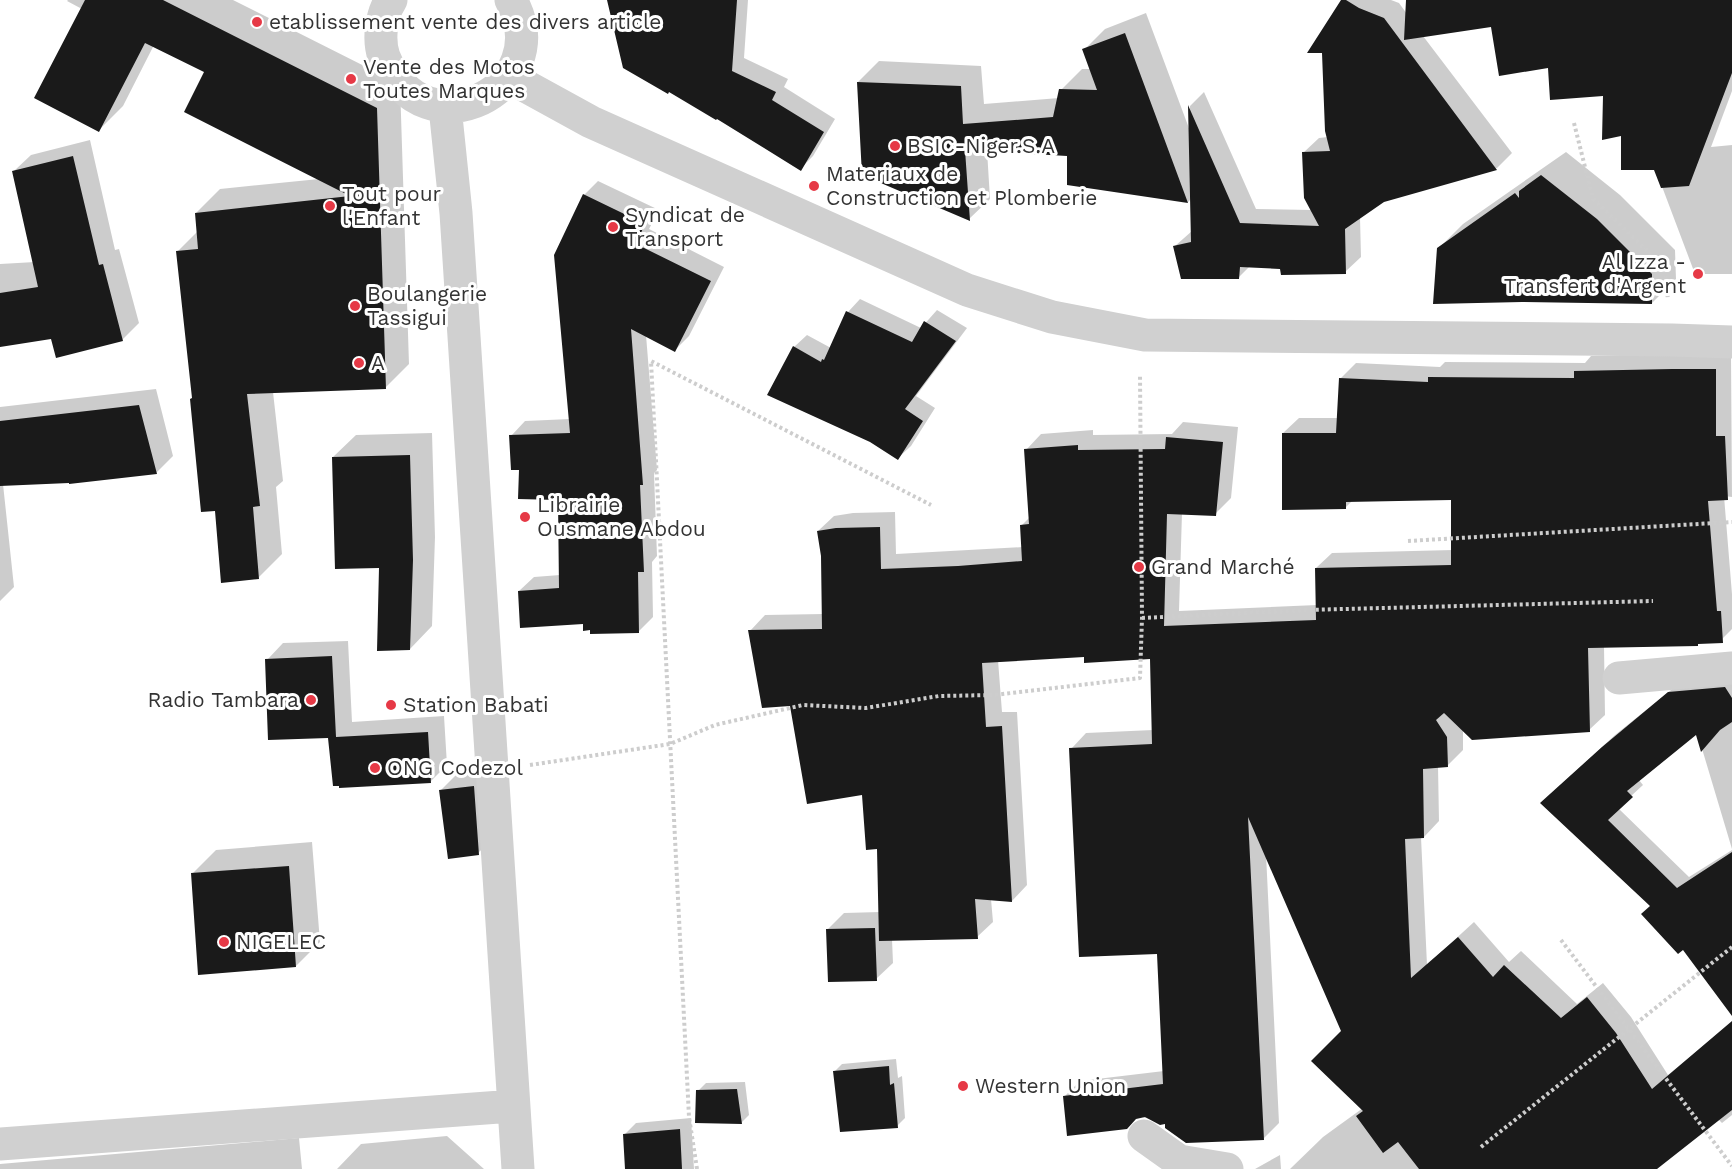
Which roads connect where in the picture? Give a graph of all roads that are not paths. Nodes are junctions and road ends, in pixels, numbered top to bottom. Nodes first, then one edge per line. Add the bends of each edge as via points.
1 (511, 0) edge
2 (383, 2) edge
3 (509, 78) junction
4 (445, 107) junction
5 (1732, 342) edge
6 (1732, 668) edge
7 (1619, 678) dead end
8 (513, 1106) junction
9 (1144, 1136) dead end
10 (0, 1144) edge
11 (518, 1169) edge
12 (1227, 1169) edge

1 - 3 street via 522,34 519,57
2 - 4 street via 382,51 390,71 404,89 423,101
3 - 4 street via 491,94 469,105
3 - 5 street via 591,122 966,290 1053,317 1145,335
4 - 8 street via 456,213
6 - 7 street
8 - 10 street
8 - 11 street
9 - 12 street via 1179,1161

